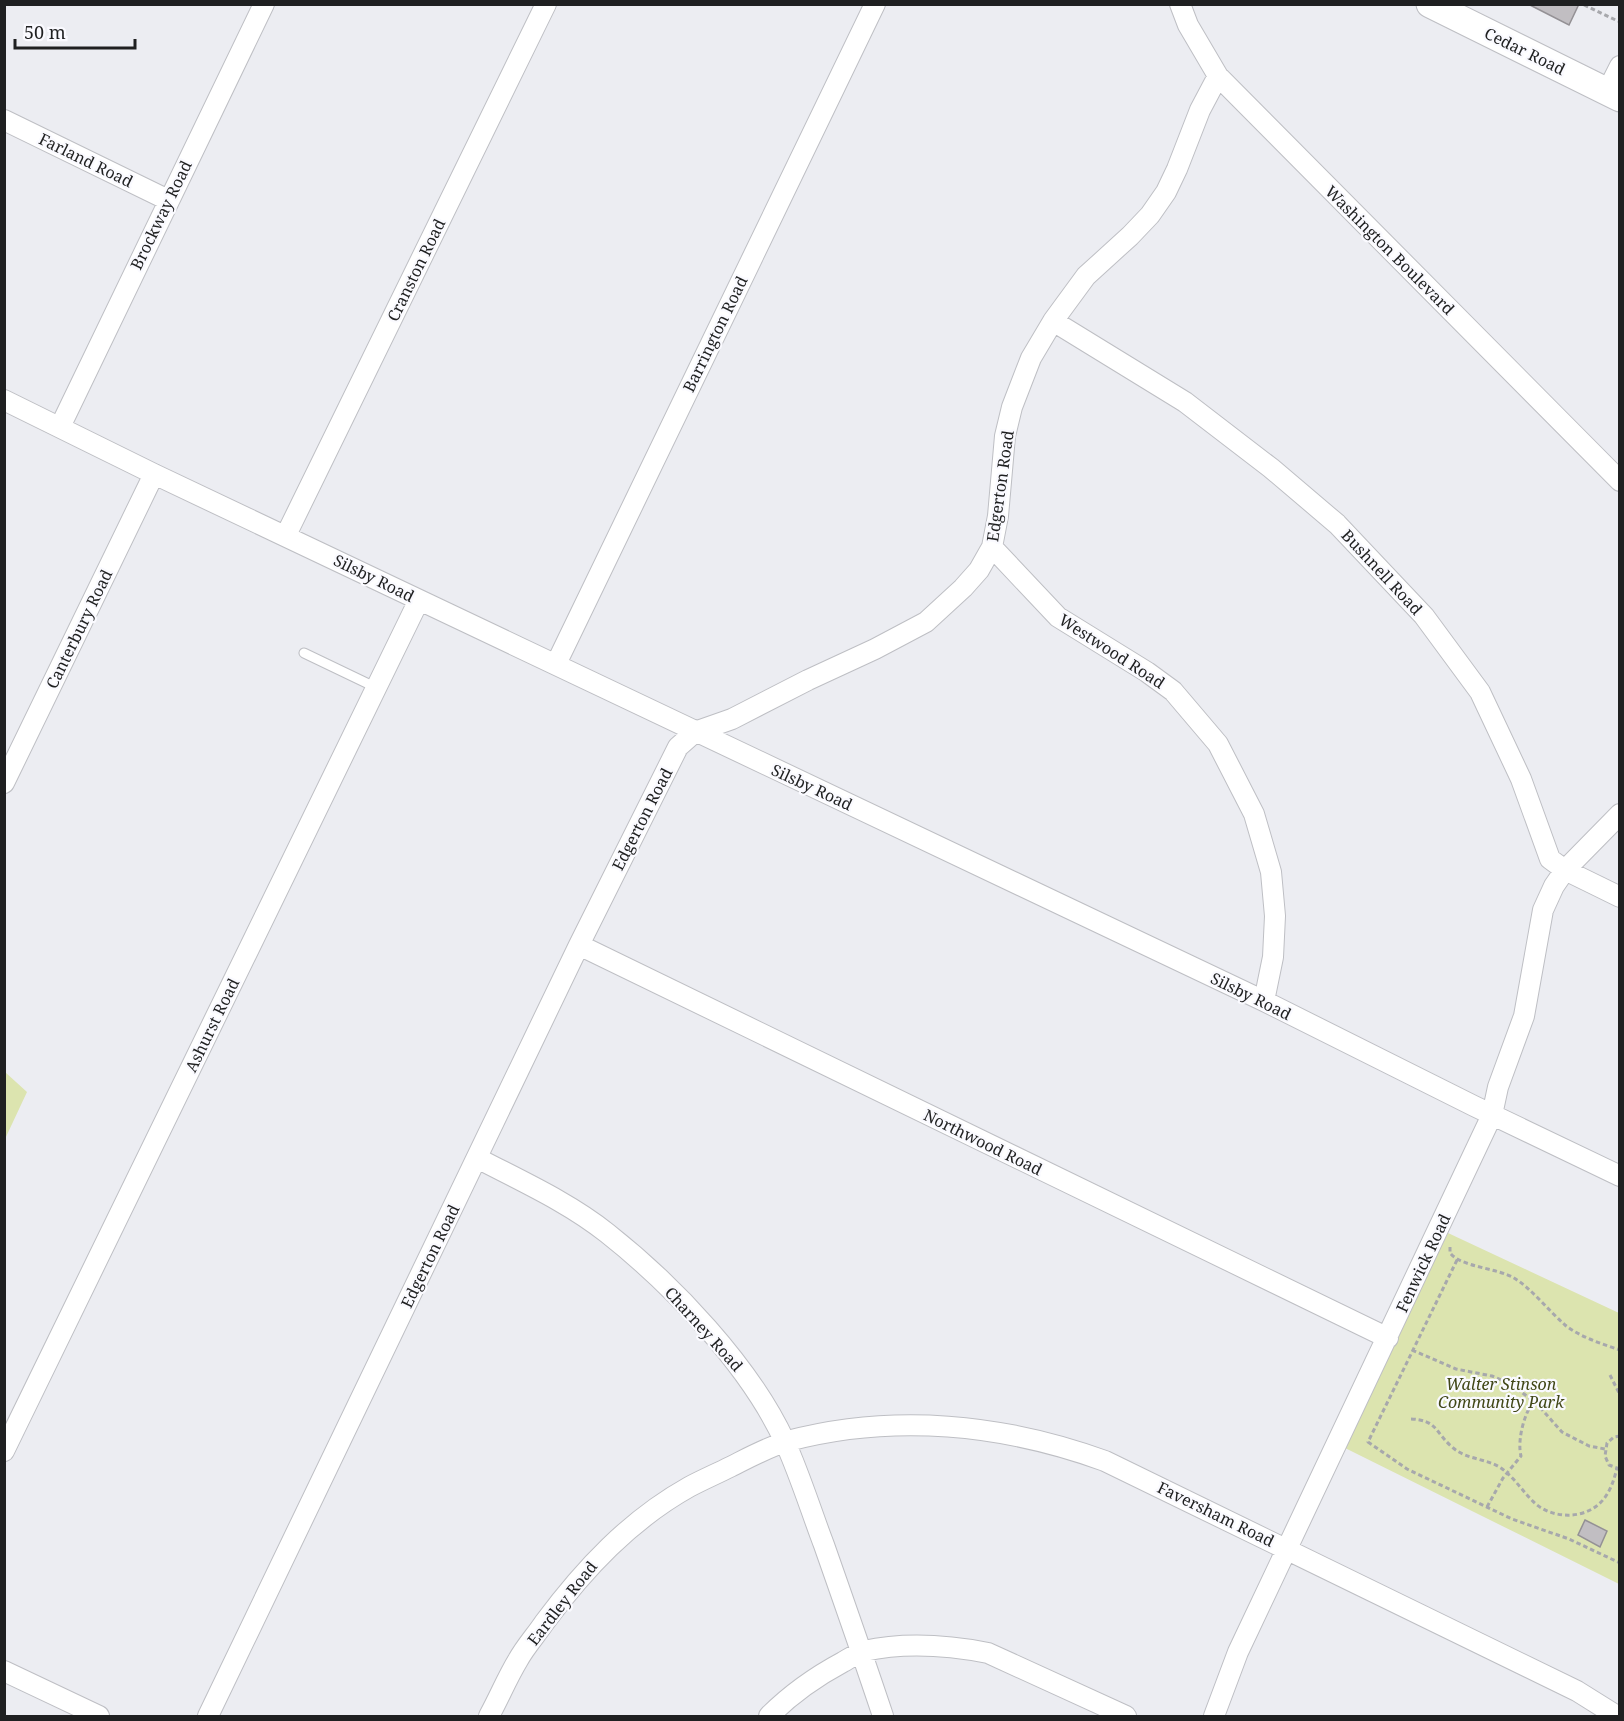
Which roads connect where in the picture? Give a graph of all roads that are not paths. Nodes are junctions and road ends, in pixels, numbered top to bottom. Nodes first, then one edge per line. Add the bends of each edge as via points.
1 (264, 4) edge
2 (546, 4) edge
3 (875, 4) edge
4 (1180, 4) edge
5 (1430, 4) edge
6 (1620, 66) edge
7 (1218, 76) junction
8 (1613, 95) edge
9 (4, 120) edge
10 (168, 200) junction
11 (1053, 321) junction
12 (4, 400) edge
13 (60, 427) junction
14 (154, 474) junction
15 (1620, 481) edge
16 (286, 535) junction
17 (992, 547) junction
18 (419, 600) junction
19 (304, 652) dead end
20 (556, 664) junction
21 (377, 688) junction
22 (695, 732) junction
23 (4, 783) edge
24 (1620, 814) edge
25 (1565, 870) junction
26 (1620, 897) edge
27 (579, 945) junction
28 (1264, 1001) junction
29 (1492, 1115) junction
30 (477, 1158) junction
31 (1620, 1176) edge
32 (1388, 1338) junction
33 (785, 1442) junction
34 (4, 1451) edge
35 (1287, 1549) junction
36 (862, 1652) junction
37 (4, 1671) edge
38 (99, 1716) edge
39 (208, 1716) edge
40 (489, 1716) edge
41 (769, 1716) edge
42 (882, 1716) edge
43 (1126, 1716) edge
44 (1214, 1716) edge
45 (1617, 1716) edge

1 - 10 street, Brockway Road
2 - 16 street, Cranston Road
3 - 20 street, Barrington Road
4 - 7 street, Washington Boulevard
5 - 8 main road, Cedar Road
6 - 8 street
7 - 11 street, Edgerton Road via 1166,192 1150,215 1086,276
7 - 15 street, Washington Boulevard
9 - 10 street, Farland Road
10 - 13 street, Brockway Road
11 - 17 street, Edgerton Road via 1031,358 1012,407
11 - 25 street, Bushnell Road via 1185,402 1271,468 1337,524 1424,616 1480,692 1521,779 1550,859
12 - 13 street, Silsby Road
13 - 14 street, Silsby Road
14 - 16 street, Silsby Road
14 - 23 street, Canterbury Road
16 - 18 street, Silsby Road
17 - 22 street, Edgerton Road via 979,570 926,622 732,719
17 - 28 street, Westwood Road via 1058,617 1173,691 1218,744 1254,814 1270,872 1275,916 1273,957
18 - 20 street, Silsby Road
18 - 21 street, Ashurst Road
19 - 21 lane
20 - 22 street, Silsby Road
21 - 34 street, Ashurst Road
22 - 27 street, Edgerton Road via 678,747
22 - 28 street, Silsby Road
24 - 25 street, Fenwick Road
25 - 26 street, Bushnell Road
25 - 29 street, Fenwick Road via 1543,910 1524,1016
27 - 30 street, Edgerton Road
27 - 32 street, Northwood Road
28 - 29 street, Silsby Road
29 - 31 street, Silsby Road
29 - 32 street, Fenwick Road
30 - 33 street, Charney Road via 572,1208 641,1261 728,1353 747,1377
30 - 39 street, Edgerton Road
32 - 35 street, Fenwick Road
33 - 35 street, Faversham Road via 820,1434 906,1425 978,1428 1015,1435 1105,1461
33 - 36 street, Charney Road
33 - 40 street, Eardley Road via 689,1487 622,1534 562,1599 518,1659
35 - 44 street, Fenwick Road
35 - 45 street, Faversham Road via 1577,1690
36 - 41 street via 809,1682
36 - 42 street, Charney Road
36 - 43 street via 909,1645 988,1653
37 - 38 street

